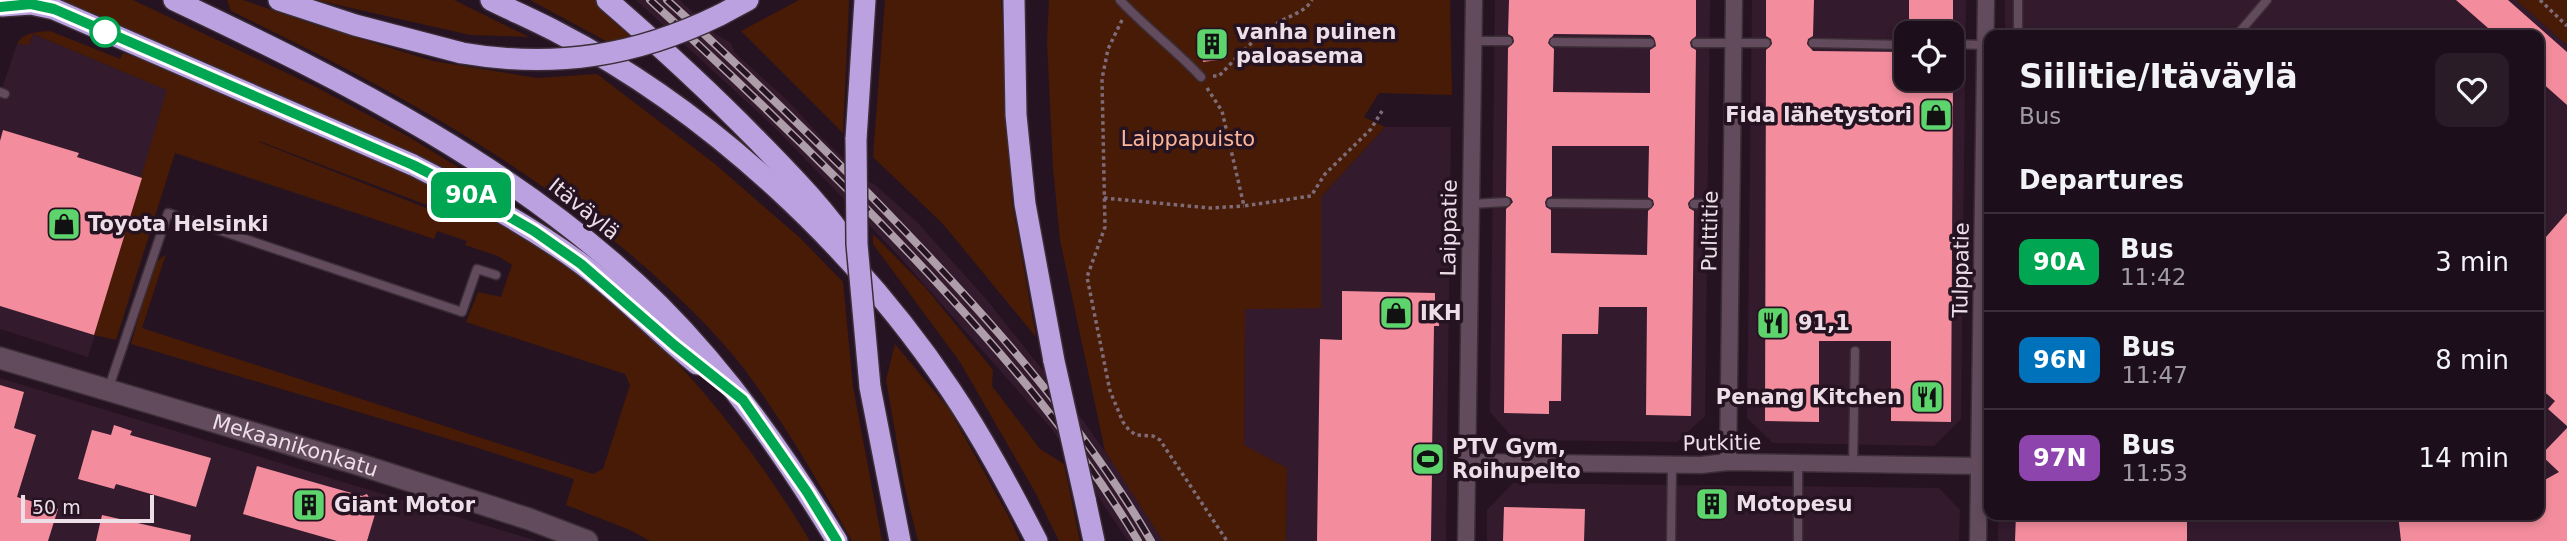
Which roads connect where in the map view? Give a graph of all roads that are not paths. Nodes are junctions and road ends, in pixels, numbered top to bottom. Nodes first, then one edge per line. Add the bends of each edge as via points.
1 (174, 0) edge
2 (279, 0) edge
3 (491, 0) edge
4 (607, 0) edge
5 (748, 0) edge
6 (865, 0) edge
7 (1014, 0) edge
8 (1120, 0) edge
9 (1474, 0) edge
10 (1734, 0) edge
11 (1986, 0) edge
12 (2018, 0) edge
13 (2267, 0) edge
14 (3, 4) edge
15 (1985, 30) edge
16 (2018, 30) edge
17 (2241, 30) edge
18 (1473, 41) junction
19 (1508, 41) dead end
20 (1554, 42) dead end
21 (1650, 43) dead end
22 (1696, 43) dead end
23 (1733, 43) junction
24 (1766, 43) dead end
25 (1813, 43) dead end
26 (1964, 44) edge
27 (1894, 45) edge
28 (1984, 45) edge
29 (1200, 77) road end
30 (1506, 202) dead end
31 (1552, 202) dead end
32 (1732, 203) junction
33 (1471, 204) junction
34 (1648, 204) dead end
35 (1694, 204) dead end
36 (496, 275) dead end
37 (898, 318) junction
38 (1855, 351) dead end
39 (0, 358) edge
40 (1984, 362) edge
41 (108, 390) junction
42 (743, 400) junction
43 (1467, 462) junction
44 (1728, 462) junction
45 (1798, 463) junction
46 (1853, 464) junction
47 (1672, 465) junction
48 (1979, 466) junction
49 (587, 541) edge
50 (837, 541) edge
51 (900, 541) edge
52 (1037, 541) edge
53 (1094, 541) edge
54 (1466, 541) edge
55 (1671, 541) edge
56 (1798, 541) edge
57 (1978, 541) edge

1 - 42 highway, Itäväylä via 381,104 493,170 593,245 660,306
2 - 5 highway, bridge via 462,53 542,60 607,55 672,36
3 - 37 highway via 559,33 682,111 803,214
4 - 37 highway via 703,85 797,181 832,220
6 - 51 highway, bridge via 856,139 859,278 870,387
7 - 53 highway, bridge via 1016,115 1025,204
8 - 29 lane
9 - 18 street, Laippatie
10 - 23 street, Pulttitie
11 - 15 street, Tulppatie
12 - 16 lane
13 - 17 lane
14 - 42 highway via 54,9 470,194 581,264
18 - 19 lane
18 - 33 street, Laippatie
20 - 21 lane
22 - 23 lane
23 - 24 lane
23 - 32 street, Pulttitie
25 - 27 lane
26 - 28 lane
30 - 33 lane
31 - 34 lane
32 - 35 lane
32 - 44 street, Pulttitie
33 - 43 street, Laippatie
36 - 41 lane via 477,269 462,312 168,213
37 - 52 highway via 987,447
38 - 46 lane
39 - 41 street, Mekaanikonkatu
40 - 48 street, Tulppatie
41 - 49 street, Mekaanikonkatu via 364,466
42 - 50 highway, Itäväylä
43 - 47 street, Putkitie
43 - 54 street, Laippatie
44 - 45 street, Putkitie
44 - 47 street, Putkitie
45 - 46 street, Putkitie
45 - 56 lane
46 - 48 street, Putkitie
47 - 55 lane
48 - 57 street, Tulppatie

